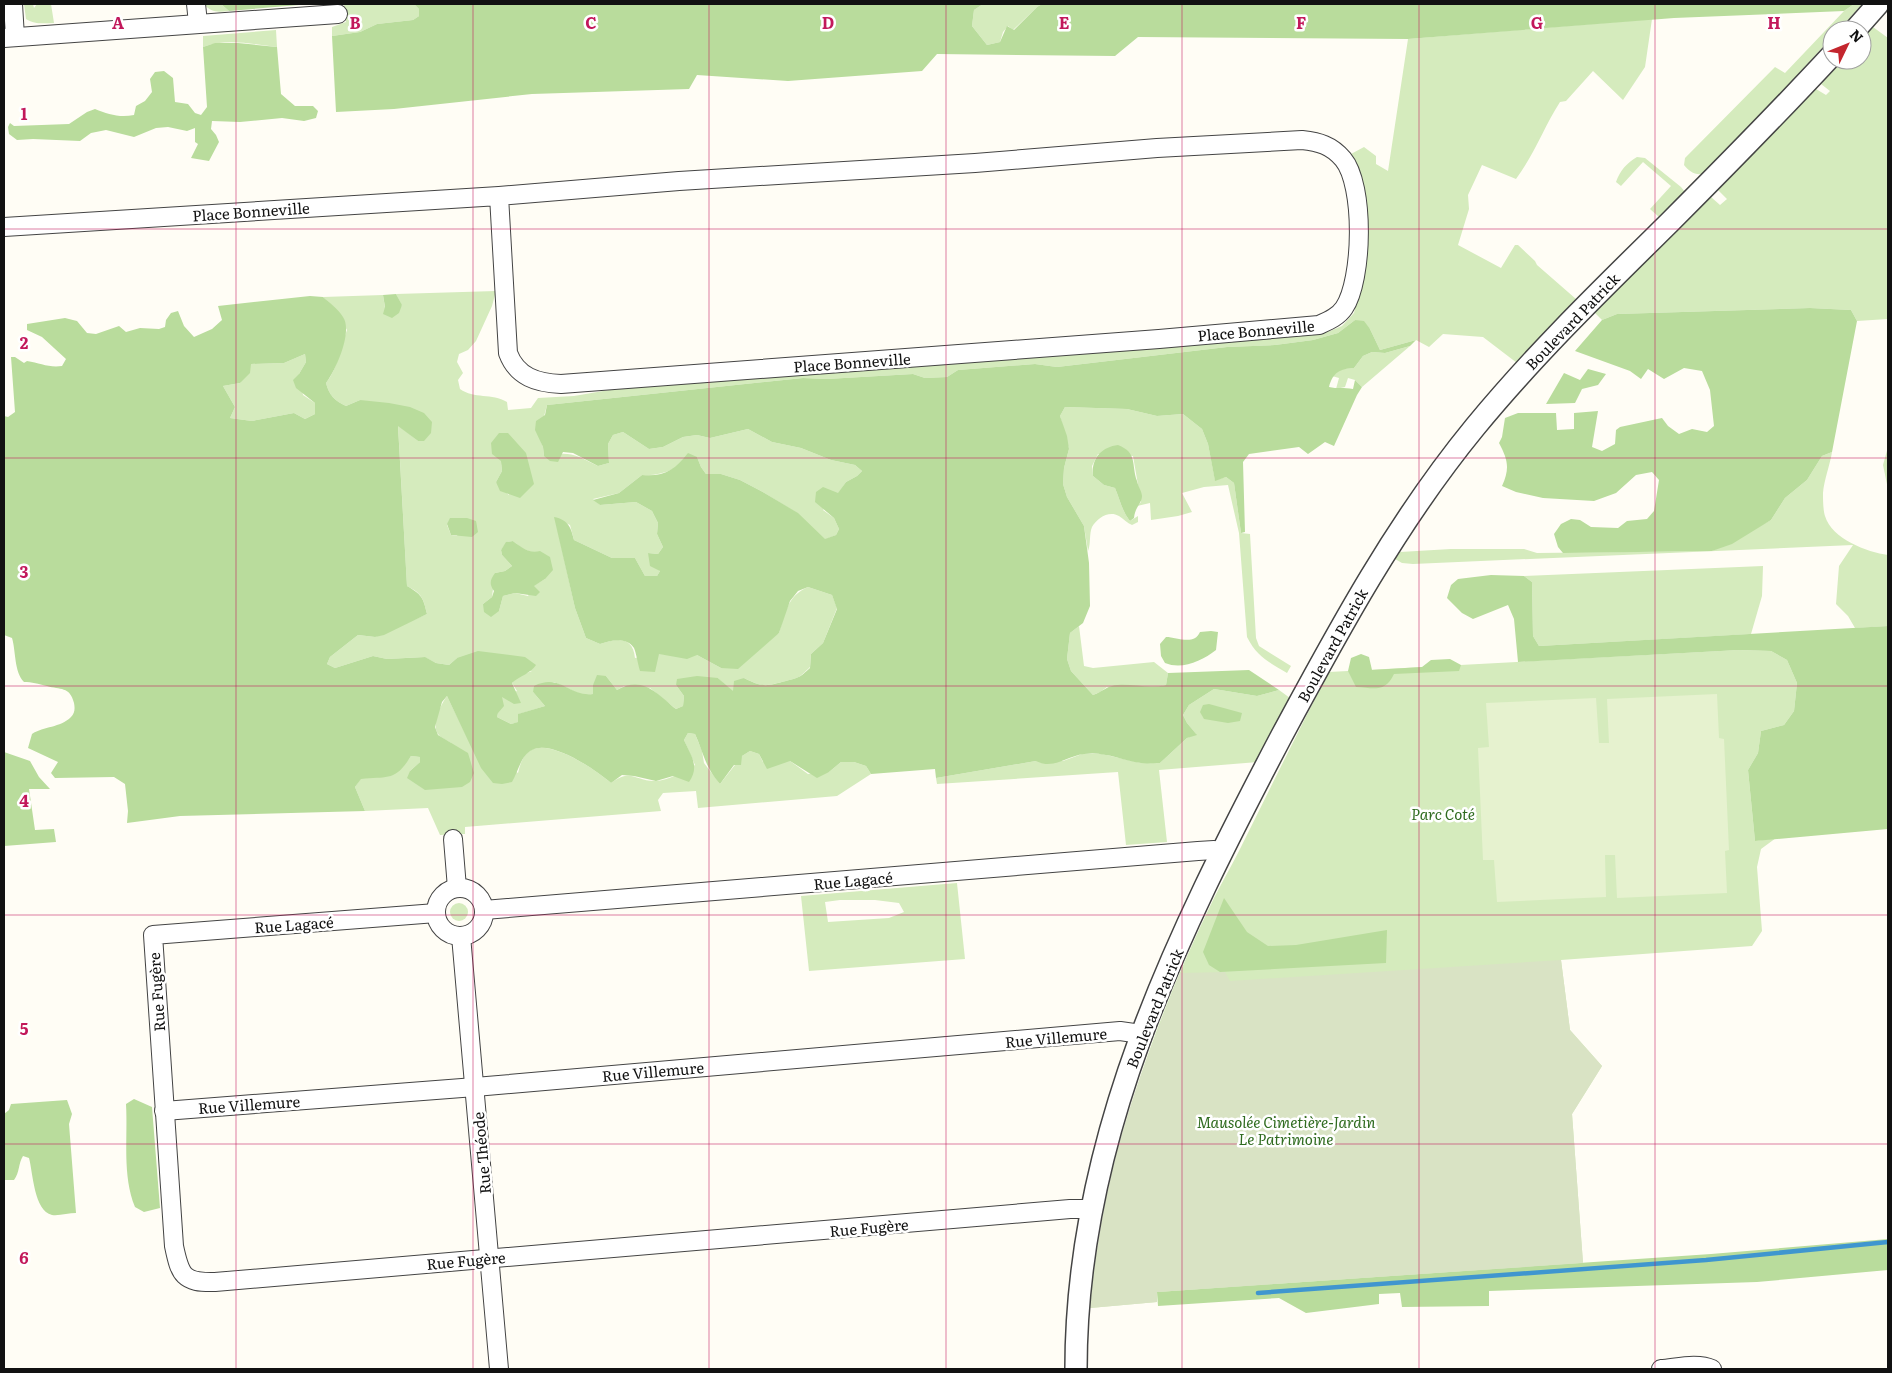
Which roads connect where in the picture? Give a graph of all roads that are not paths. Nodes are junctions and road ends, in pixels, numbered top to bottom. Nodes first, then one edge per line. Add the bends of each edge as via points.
1 (13, 4) edge
2 (196, 4) edge
3 (1878, 4) edge
4 (338, 14) dead end
5 (1864, 20) edge
6 (198, 23) junction
7 (10, 38) edge
8 (1822, 65) edge
9 (499, 196) junction
10 (4, 227) edge
11 (453, 839) dead end
12 (1222, 852) junction
13 (457, 888) junction
14 (484, 910) junction
15 (436, 913) junction
16 (153, 935) joint
17 (461, 936) junction
18 (1141, 1034) junction
19 (475, 1087) junction
20 (164, 1111) junction
21 (1091, 1209) junction
22 (491, 1258) junction
23 (499, 1369) edge
24 (1076, 1369) edge
25 (1661, 1369) edge
26 (1712, 1369) edge

1 - 7 street
2 - 6 street
3 - 5 street
4 - 6 street
6 - 7 street
8 - 12 street, Boulevard Patrick via 1556,336 1461,444 1390,544 1346,615
9 - 9 street, Place Bonneville via 508,353 516,368 531,379 561,384 1319,325 1338,315 1348,300 1355,272 1359,221 1356,188 1344,159 1321,142 1302,140
9 - 10 street, Place Bonneville
11 - 13 street
12 - 14 street, Rue Lagacé via 1198,851
12 - 18 street, Boulevard Patrick
13 - 14 street via 472,891 482,902
13 - 15 street via 442,895
14 - 17 street via 480,925
15 - 16 street, Rue Lagacé
15 - 17 street via 440,926 446,932
16 - 20 street, Rue Fugère
17 - 19 street, Rue Théode
18 - 19 street, Rue Villemure via 1120,1031
18 - 21 street, Boulevard Patrick via 1112,1118
19 - 20 street, Rue Villemure
19 - 22 street, Rue Théode
20 - 22 street, Rue Fugère via 174,1246 180,1267 190,1280 214,1282
21 - 22 street, Rue Fugère
21 - 24 street, Boulevard Patrick via 1079,1291
22 - 23 street, Rue Théode
25 - 26 street via 1694,1366

